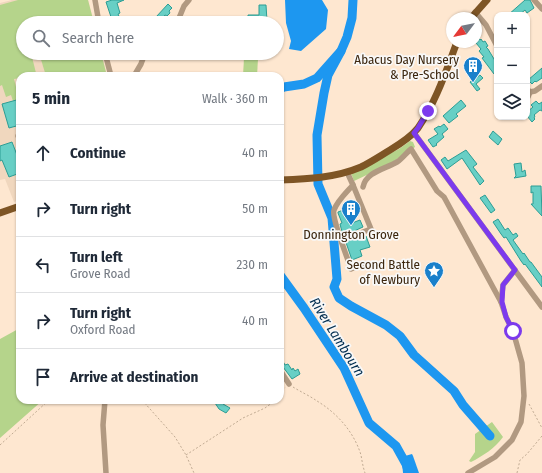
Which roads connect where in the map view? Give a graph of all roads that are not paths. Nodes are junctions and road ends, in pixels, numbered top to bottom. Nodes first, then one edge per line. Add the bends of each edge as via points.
1 (95, 0) edge
2 (189, 0) edge
3 (487, 0) edge
4 (534, 0) edge
5 (542, 9) edge
6 (476, 12) edge
7 (98, 16) edge
8 (180, 16) edge
9 (482, 22) edge
10 (494, 40) edge
11 (455, 48) edge
12 (107, 60) edge
13 (142, 60) edge
14 (109, 72) edge
15 (136, 72) edge
16 (542, 86) edge
17 (530, 92) edge
18 (414, 133) junction
19 (347, 172) junction
20 (284, 180) edge
21 (353, 185) junction
22 (363, 187) dead end
23 (16, 207) edge
24 (0, 213) edge
25 (355, 235) dead end
26 (364, 264) dead end
27 (515, 270) junction
28 (502, 302) junction
29 (542, 307) edge
30 (284, 376) edge
31 (289, 384) road end
32 (105, 404) edge
33 (106, 473) edge
34 (468, 473) edge

1 - 7 street
2 - 8 street
3 - 6 main road
4 - 5 street
9 - 10 street
11 - 18 main road via 433,101
12 - 14 street
13 - 15 street
16 - 17 street
18 - 19 main road via 371,162
18 - 27 street
19 - 20 main road
19 - 21 street
21 - 25 street via 371,229
21 - 26 street via 333,211 351,269
22 - 28 street via 368,176 398,161 410,149 437,191 444,197
23 - 24 main road
27 - 28 street via 503,285
27 - 29 street
28 - 34 street via 522,363 522,422 512,440 485,463
30 - 31 street
32 - 33 street via 103,425

